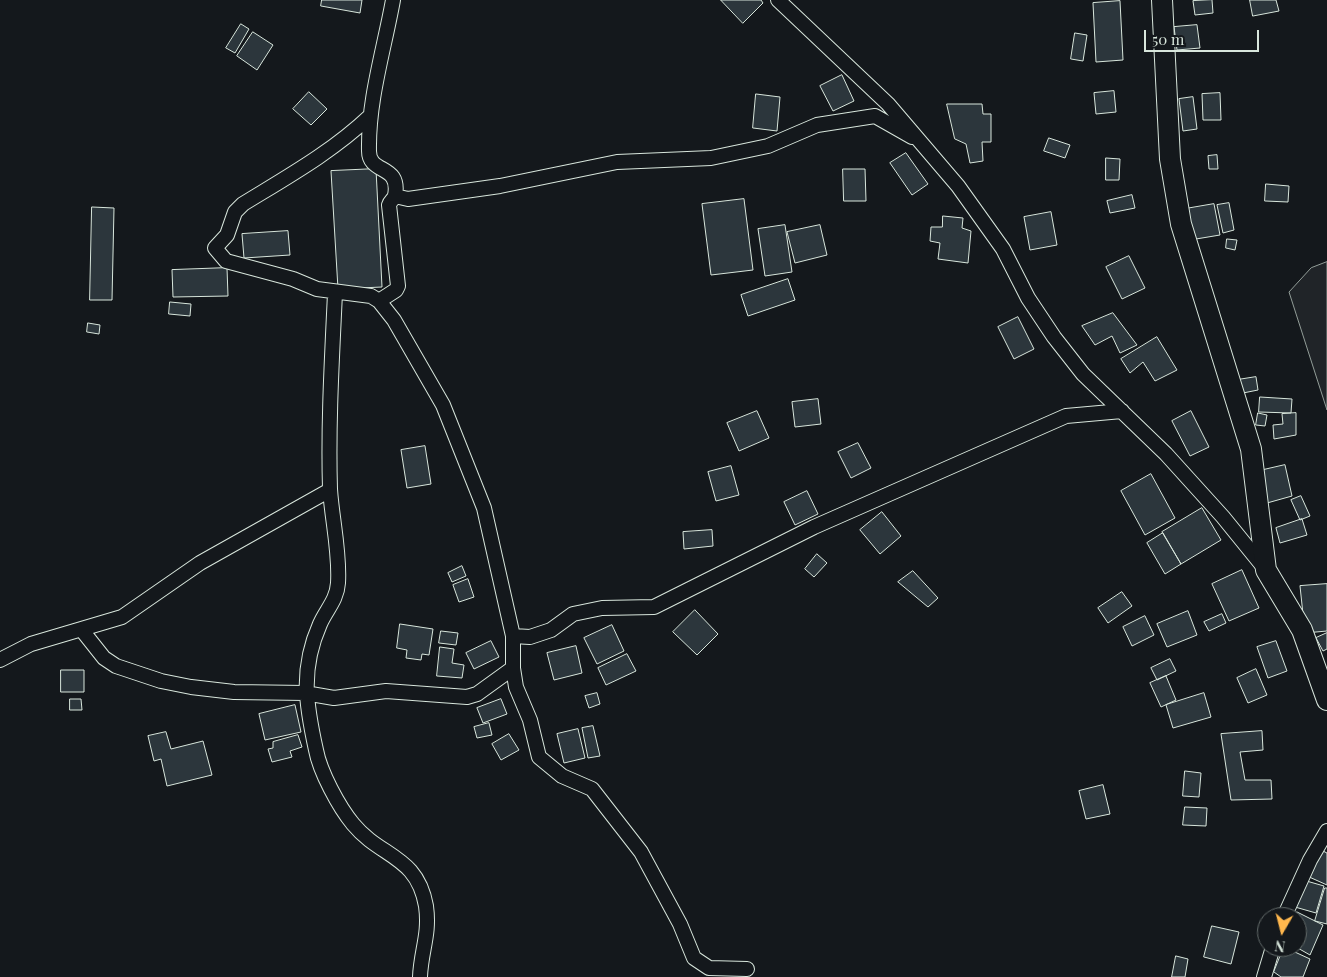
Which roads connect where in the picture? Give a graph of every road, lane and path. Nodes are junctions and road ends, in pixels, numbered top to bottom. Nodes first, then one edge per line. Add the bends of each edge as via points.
1 (393, 0) edge
2 (778, 0) edge
3 (1162, 0) edge
4 (370, 116) junction
5 (921, 143) junction
6 (395, 196) junction
7 (335, 293) junction
8 (379, 301) junction
9 (1122, 411) junction
10 (330, 490) junction
11 (1266, 570) junction
12 (81, 628) junction
13 (513, 636) junction
14 (0, 660) edge
15 (513, 668) junction
16 (305, 693) junction
17 (1327, 700) edge
18 (1327, 831) edge
19 (1289, 907) edge
20 (1270, 957) edge
21 (747, 969) dead end
22 (420, 977) edge
23 (1264, 977) edge

1 - 4 street
2 - 5 street via 888,104
3 - 11 street via 1174,193 1251,449
4 - 6 street via 369,154 373,163 394,177
4 - 7 street via 350,135 304,167 243,204 235,212 228,235 215,248 226,261
5 - 6 street via 875,116 817,125 768,146 711,158 617,162 500,186 408,199
5 - 9 street via 958,186 1003,249 1028,298 1054,337 1083,374
6 - 8 street via 389,205 398,286
7 - 8 street via 361,294
7 - 10 street via 330,387
8 - 13 street via 394,320 451,422 490,526
9 - 11 street via 1206,498
9 - 13 street via 1066,416 814,527 654,607 602,608 573,614 550,630 530,637
10 - 12 street via 200,563 122,617
10 - 16 street via 338,586 333,603 320,624 310,658
11 - 17 street via 1302,630
12 - 14 street via 31,644
12 - 16 street via 104,658 116,666 161,682 234,692
13 - 15 street
15 - 16 street via 468,697 386,691 344,698
15 - 21 street via 516,688 530,720 539,757 562,776 592,789 641,852 680,924 694,958 709,968
16 - 22 street via 316,753 334,793 353,824 405,864 421,889 428,932
18 - 19 street
20 - 23 street

